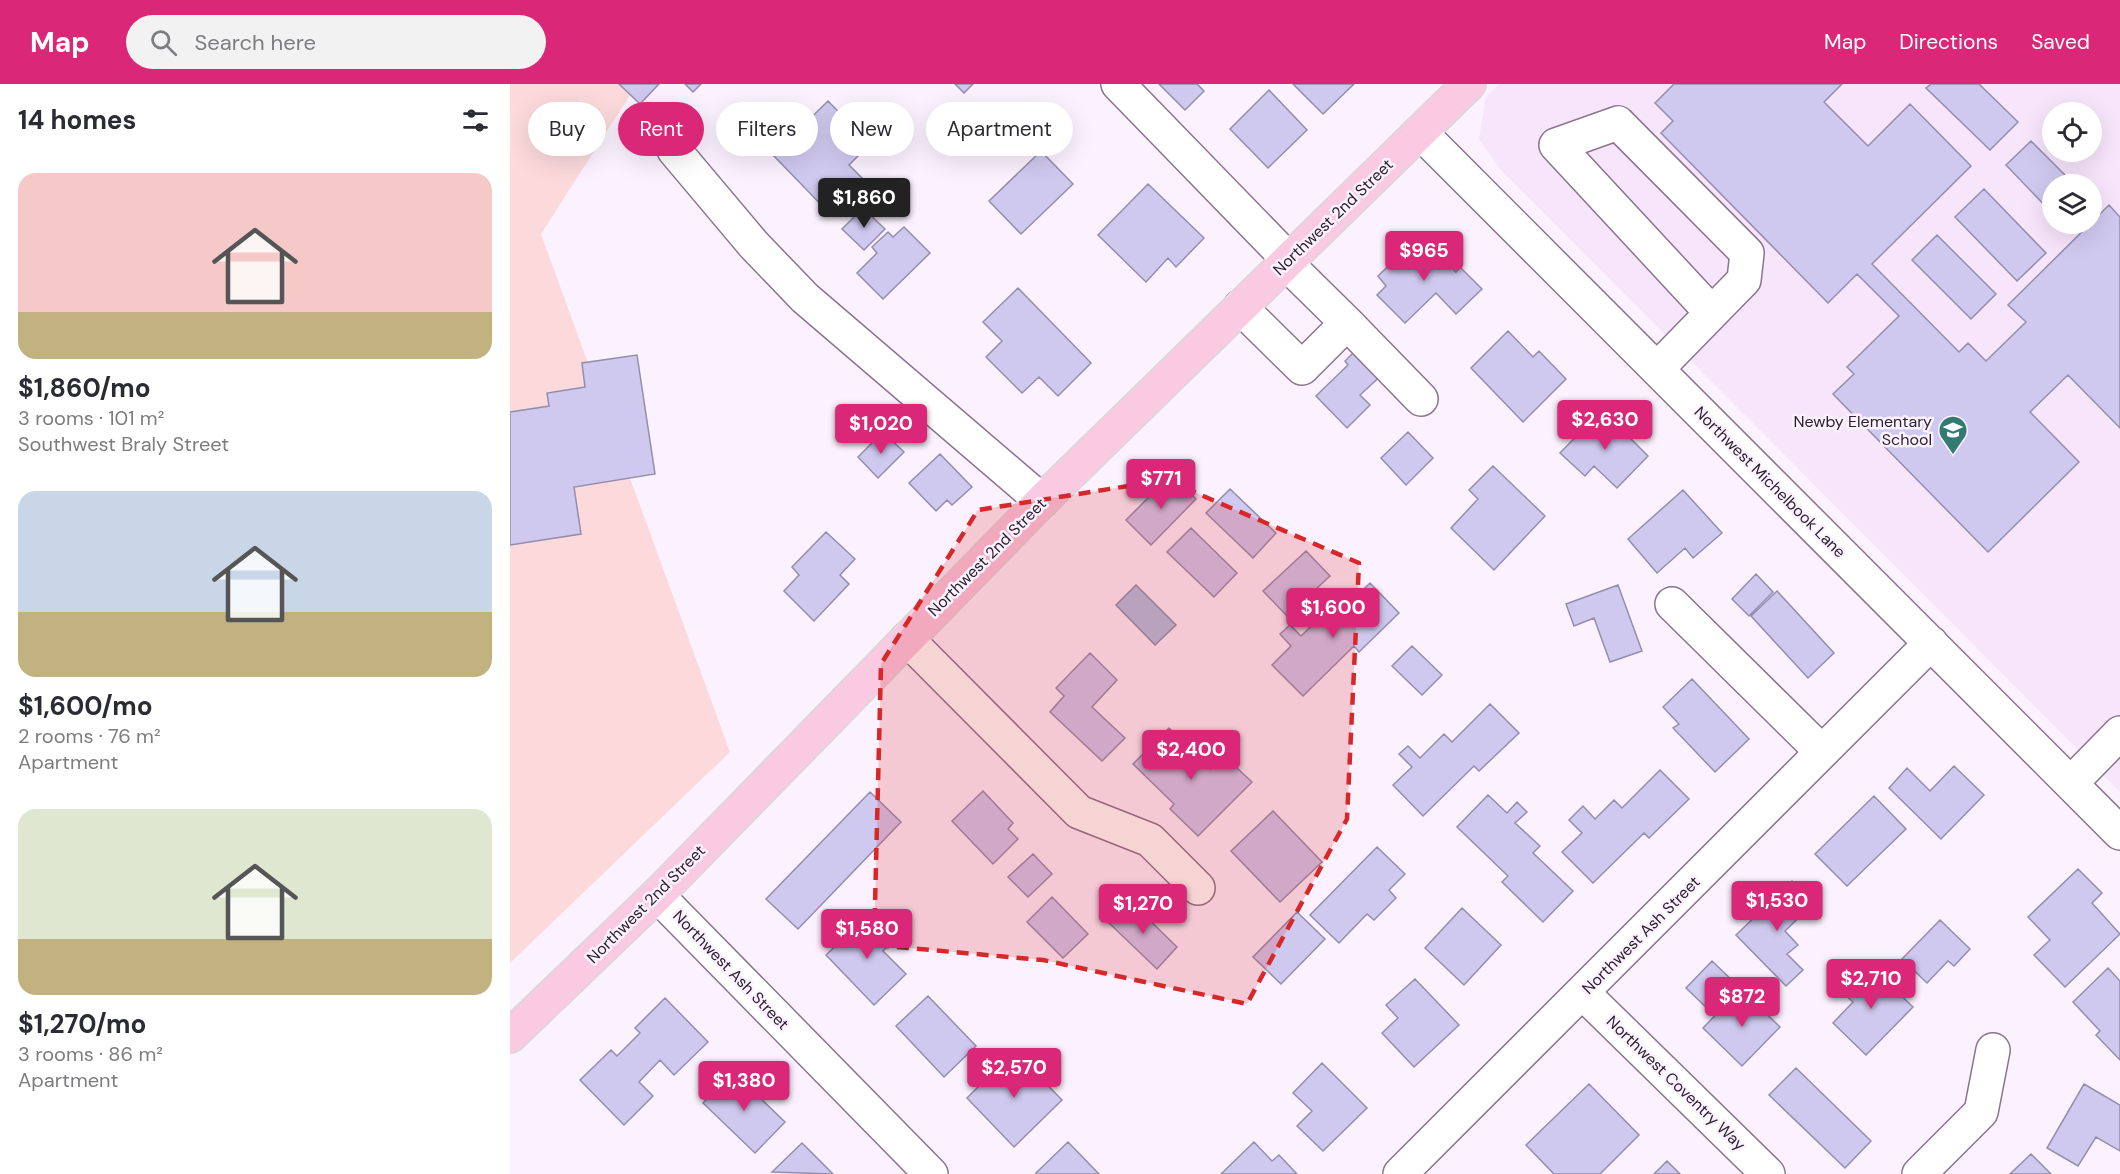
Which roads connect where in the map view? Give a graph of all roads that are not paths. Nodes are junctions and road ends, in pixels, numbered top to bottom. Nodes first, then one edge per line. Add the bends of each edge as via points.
1 (1119, 84) edge
2 (1469, 84) edge
3 (1420, 132) junction
4 (679, 156) edge
5 (1287, 262) junction
6 (1240, 307) junction
7 (1712, 312) junction
8 (1347, 323) junction
9 (1657, 369) junction
10 (1420, 399) dead end
11 (1042, 501) junction
12 (1672, 604) dead end
13 (907, 639) junction
14 (1931, 643) junction
15 (2120, 733) edge
16 (1822, 752) junction
17 (2071, 783) junction
18 (2120, 833) edge
19 (1198, 888) dead end
20 (657, 895) junction
21 (1583, 993) junction
22 (510, 1036) edge
23 (1993, 1050) dead end
24 (930, 1174) edge
25 (1400, 1174) edge
26 (1768, 1174) edge
27 (1919, 1174) edge

1 - 5 street
2 - 3 main road, Northwest 2nd Street
3 - 5 main road, Northwest 2nd Street
3 - 9 street, Northwest Michelbook Lane
4 - 11 street via 805,298
5 - 6 main road, Northwest 2nd Street
5 - 8 street
6 - 8 street via 1302,368
6 - 11 main road, Northwest 2nd Street
7 - 7 street via 1743,280 1747,253 1618,123 1556,145
7 - 9 street
8 - 10 street
9 - 14 street, Northwest Michelbook Lane
11 - 13 main road, Northwest 2nd Street
12 - 16 street
13 - 19 street via 1079,812 1150,840
13 - 20 main road, Northwest 2nd Street
14 - 16 street, Northwest Ash Street
14 - 17 street, Northwest Michelbook Lane
15 - 17 street
16 - 21 street, Northwest Ash Street
17 - 18 street, Northwest Michelbook Lane
20 - 22 main road, Northwest 2nd Street
20 - 24 street, Northwest Ash Street
21 - 25 street, Northwest Ash Street
21 - 26 street, Northwest Coventry Way
23 - 27 street via 1981,1112

